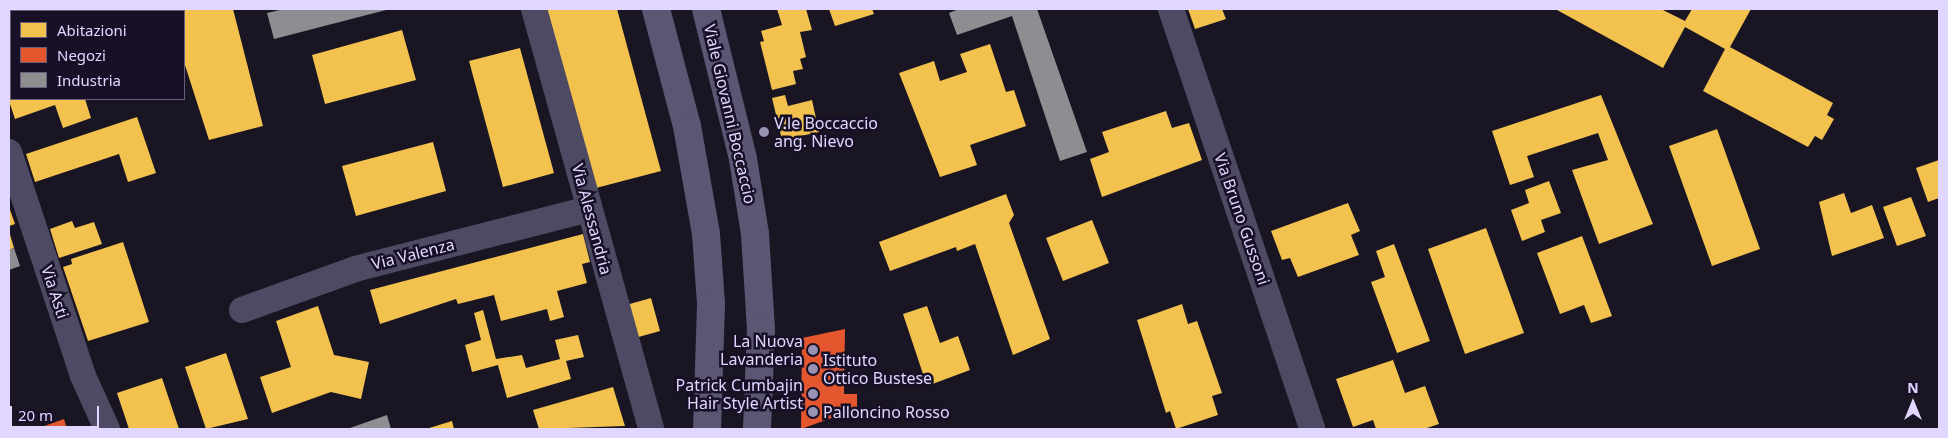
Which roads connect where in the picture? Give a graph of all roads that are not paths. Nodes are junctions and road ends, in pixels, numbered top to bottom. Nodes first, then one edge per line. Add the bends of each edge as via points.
1 (534, 9) edge
2 (656, 9) edge
3 (706, 9) edge
4 (1171, 9) edge
5 (9, 152) edge
6 (588, 209) junction
7 (242, 310) dead end
8 (107, 429) edge
9 (651, 429) edge
10 (707, 429) edge
11 (757, 429) edge
12 (1312, 429) edge

1 - 6 street, Via Alessandria
2 - 10 street via 687,126 706,234 711,304
3 - 11 street, Viale Giovanni Boccaccio via 743,159 755,234 761,329
4 - 12 street, Via Bruno Gussoni
5 - 8 street, Via Asti via 83,376
6 - 7 street, Via Valenza via 355,269
6 - 9 street, Via Alessandria

